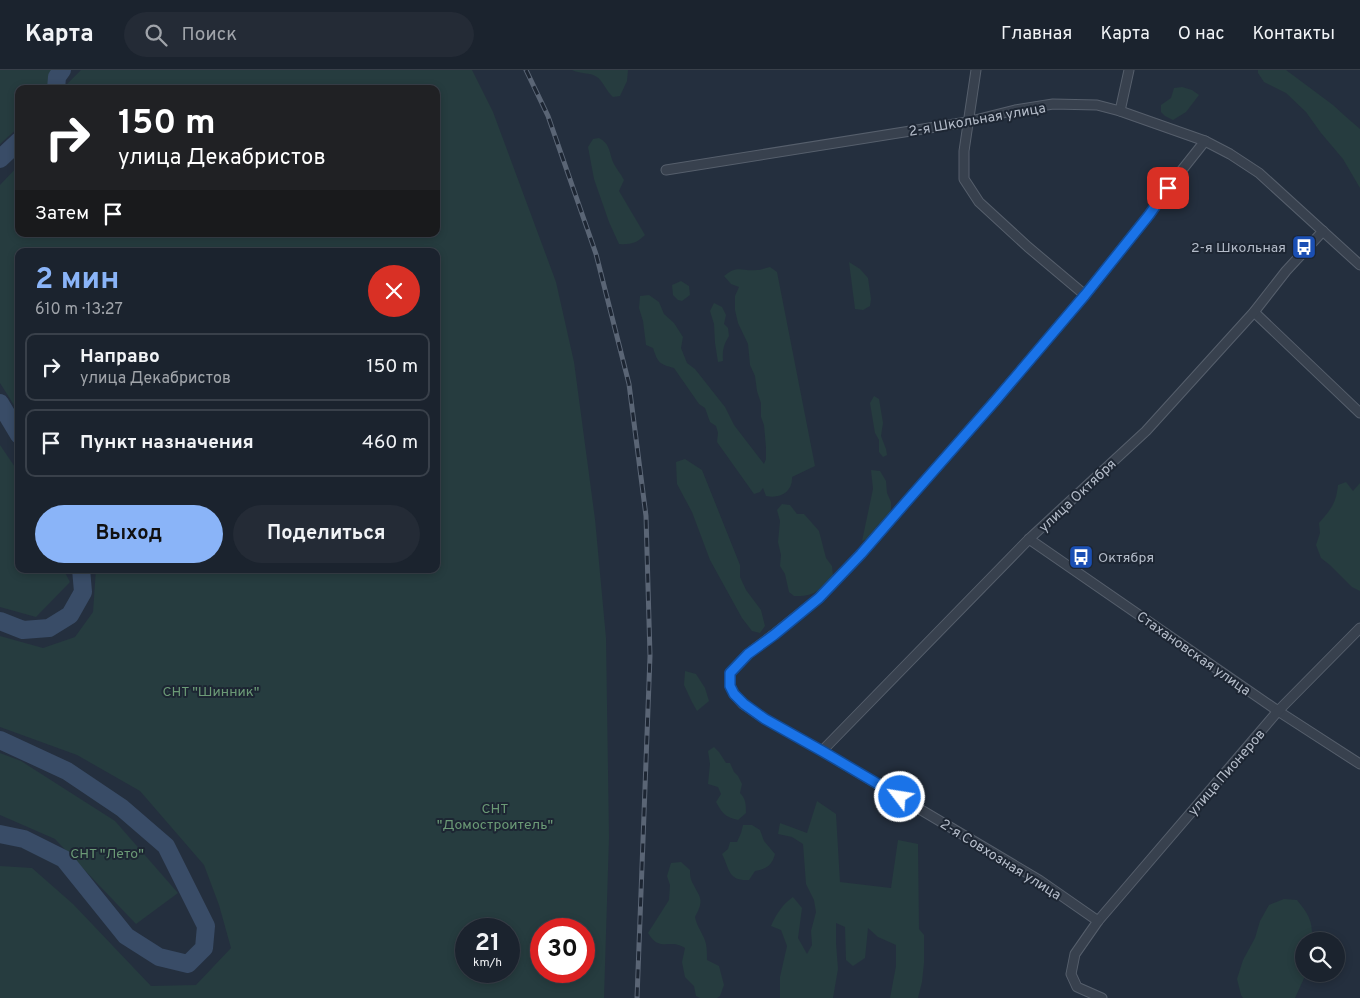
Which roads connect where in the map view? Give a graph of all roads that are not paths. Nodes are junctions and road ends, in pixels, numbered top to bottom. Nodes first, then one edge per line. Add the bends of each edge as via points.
1 (976, 70) edge
2 (1129, 70) edge
3 (1120, 111) junction
4 (967, 122) junction
5 (1204, 141) junction
6 (666, 170) dead end
7 (1323, 231) junction
8 (1360, 266) edge
9 (1085, 295) junction
10 (1254, 312) junction
11 (1360, 413) edge
12 (1030, 539) junction
13 (1360, 628) edge
14 (1278, 711) junction
15 (822, 751) junction
16 (1360, 764) edge
17 (1098, 921) junction
18 (1102, 998) edge

1 - 4 street
2 - 3 street
3 - 4 street, 2-я Школьная улица via 1096,105 1053,104
3 - 5 street, 2-я Школьная улица
4 - 6 street, 2-я Школьная улица
4 - 9 street via 964,180 979,202
5 - 7 street, 2-я Школьная улица via 1259,173
5 - 9 street
7 - 8 street, 2-я Школьная улица
7 - 10 street, улица Октября
9 - 15 street, 2-я Совхозная улица via 861,554 819,598 748,654 730,673 730,686 744,704
10 - 11 street
10 - 12 street, улица Октября via 1146,431
12 - 14 street, Стахановская улица
12 - 15 street, улица Октября
13 - 14 street, улица Пионеров
14 - 16 street, Стахановская улица
14 - 17 street, улица Пионеров
15 - 17 street, 2-я Совхозная улица via 1039,880
17 - 18 street via 1075,954 1071,974 1077,986

